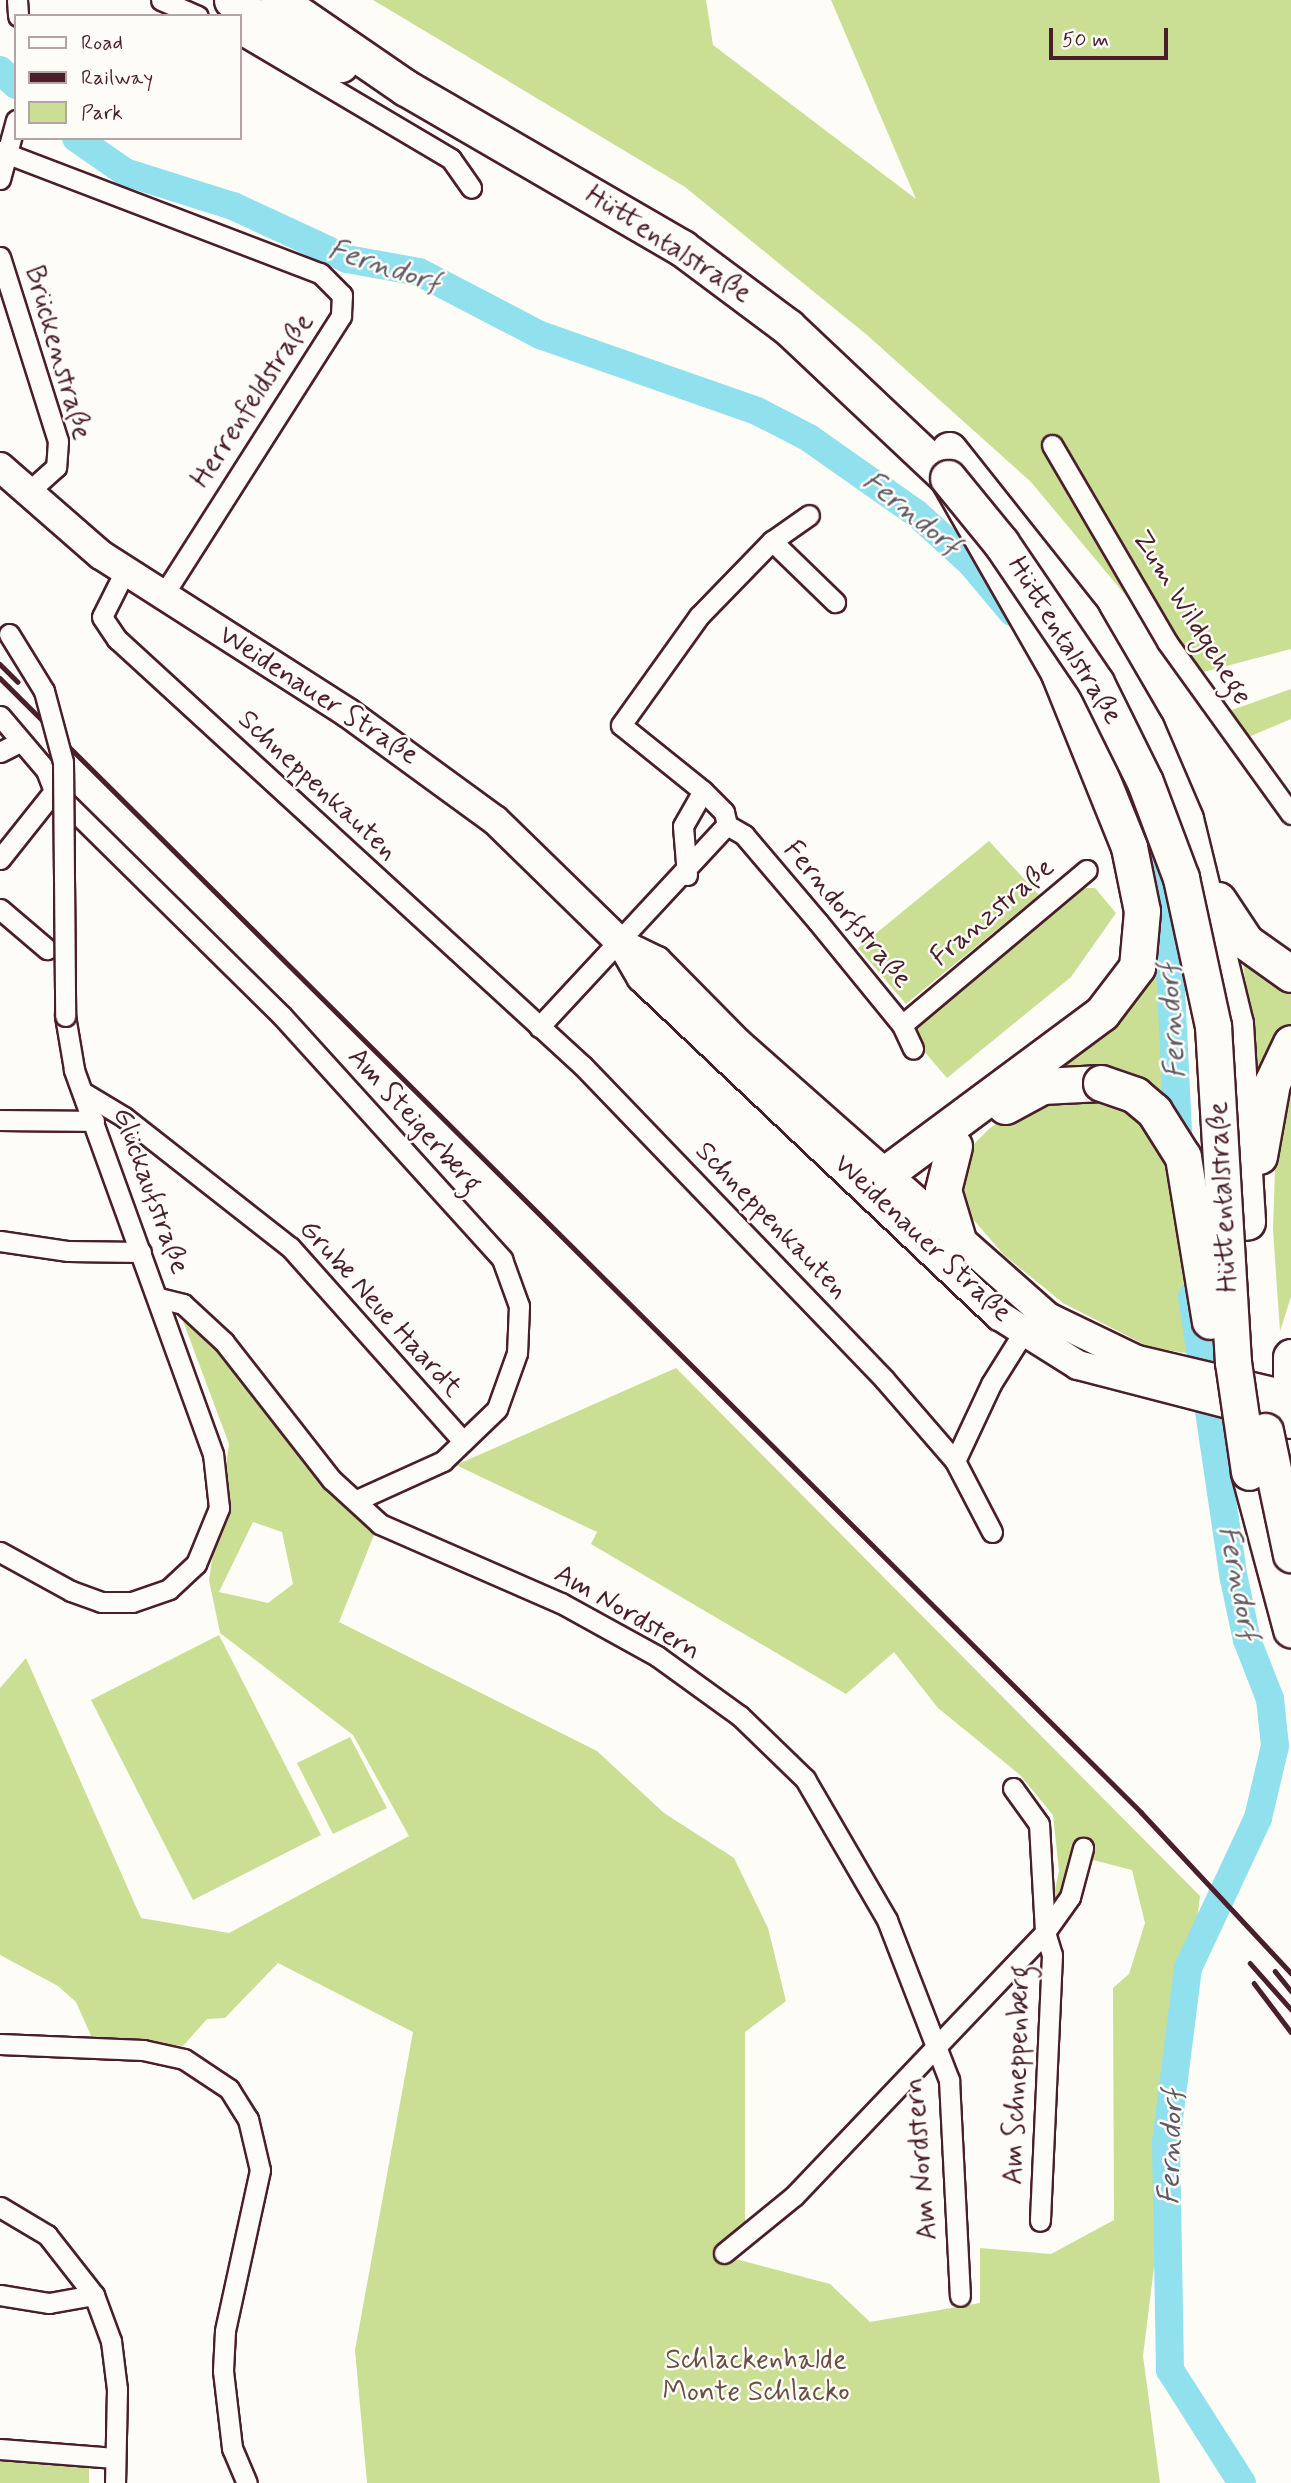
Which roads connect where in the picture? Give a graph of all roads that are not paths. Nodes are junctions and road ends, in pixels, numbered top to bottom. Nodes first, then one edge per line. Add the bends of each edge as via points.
1 (161, 0) edge
2 (232, 0) edge
3 (278, 0) edge
4 (313, 0) edge
5 (193, 14) edge
6 (242, 35) edge
7 (406, 88) junction
8 (14, 128) edge
9 (4, 153) edge
10 (0, 179) edge
11 (471, 188) dead end
12 (0, 257) edge
13 (1052, 445) dead end
14 (0, 467) edge
15 (948, 478) junction
16 (26, 494) junction
17 (809, 515) dead end
18 (772, 541) junction
19 (125, 571) junction
20 (163, 595) junction
21 (835, 602) dead end
22 (0, 623) edge
23 (0, 716) edge
24 (20, 742) junction
25 (0, 752) edge
26 (54, 791) junction
27 (703, 791) junction
28 (1291, 814) edge
29 (727, 825) junction
30 (0, 859) edge
31 (1087, 870) dead end
32 (1202, 873) junction
33 (687, 874) junction
34 (0, 909) edge
35 (622, 944) junction
36 (47, 949) dead end
37 (1291, 974) edge
38 (902, 1025) junction
39 (539, 1027) junction
40 (1291, 1043) edge
41 (913, 1049) dead end
42 (84, 1093) junction
43 (0, 1121) edge
44 (94, 1121) junction
45 (954, 1146) junction
46 (891, 1185) junction
47 (1247, 1222) junction
48 (958, 1240) junction
49 (0, 1241) edge
50 (141, 1252) junction
51 (159, 1298) junction
52 (1023, 1333) junction
53 (1291, 1357) edge
54 (1180, 1382) junction
55 (1290, 1408) edge
56 (463, 1441) junction
57 (955, 1461) junction
58 (1250, 1472) junction
59 (357, 1500) junction
60 (992, 1532) dead end
61 (0, 1552) edge
62 (1291, 1554) edge
63 (1291, 1629) edge
64 (1013, 1788) dead end
65 (1083, 1848) dead end
66 (1045, 1932) junction
67 (0, 2044) edge
68 (935, 2044) junction
69 (0, 2207) edge
70 (1040, 2221) dead end
71 (724, 2253) dead end
72 (0, 2295) edge
73 (94, 2295) junction
74 (960, 2296) dead end
75 (0, 2449) edge
76 (115, 2458) junction
77 (115, 2483) edge
78 (247, 2483) edge

1 - 5 street
2 - 7 highway via 317,56
3 - 7 highway, Hüttentalstraße
4 - 32 highway, Hüttentalstraße via 691,228 804,314 917,416 1018,530 1082,618 1168,774
6 - 11 street via 450,159
7 - 15 highway, Hüttentalstraße via 626,214 731,282 848,379
8 - 9 street
9 - 10 street
9 - 20 street, Herrenfeldstraße via 320,273 342,295 341,316
12 - 16 street, Brückenstraße via 58,441 56,467
13 - 28 street, Zum Wildgehege via 1167,642
14 - 16 main road, Weidenauer Straße
15 - 46 highway, bridge via 1078,712 1135,873 1143,932 1137,967 1116,999
15 - 58 highway, Hüttentalstraße, bridge via 1001,543 1096,683 1145,782 1181,878 1213,1026 1233,1362
16 - 19 main road, Weidenauer Straße
17 - 18 street
18 - 21 street
18 - 27 street, Ferndorfstraße via 699,615 621,725
19 - 20 main road, Weidenauer Straße
19 - 39 street, Schneppenkauten via 102,617 117,639
20 - 35 main road, Weidenauer Straße via 453,787
22 - 42 street, Glückaufstraße, bridge via 44,691 63,762 65,1016
23 - 24 street, Am Steigerberg
24 - 25 street
24 - 26 street, Am Steigerberg via 46,769
26 - 30 street
26 - 56 street, Am Steigerberg via 282,1016 502,1259 519,1306 517,1353 496,1409
27 - 29 street, Ferndorfstraße via 724,812
27 - 33 street via 683,826
29 - 33 street
29 - 38 street, Ferndorfstraße via 744,835
31 - 38 street, Franzstraße
32 - 37 highway via 1246,942
32 - 47 highway, Hüttentalstraße via 1235,1024
33 - 35 street
34 - 36 street
35 - 39 street
35 - 46 main road, Weidenauer Straße via 657,961
38 - 41 street, Ferndorfstraße
39 - 57 street, Schneppenkauten via 672,1157
40 - 47 highway via 1272,1083
42 - 44 street, Glückaufstraße
42 - 56 street, Grube Neue Haardt via 124,1117 290,1247
43 - 44 street
44 - 50 street, Glückaufstraße
45 - 46 highway
45 - 48 highway via 943,1190
45 - 58 highway, bridge via 1042,1086 1101,1083 1135,1094 1154,1111 1184,1157 1229,1431
46 - 48 main road, Weidenauer Straße
46 - 52 main road, Weidenauer Straße
47 - 62 highway, Hüttentalstraße, bridge via 1263,1420
48 - 54 main road, Weidenauer Straße via 1069,1331
49 - 50 street via 68,1251
50 - 51 street, Glückaufstraße
51 - 59 street, Am Nordstern via 183,1304 224,1342 332,1480
51 - 61 street, Glückaufstraße via 213,1454 219,1508 195,1564 169,1589 132,1602 101,1602
52 - 54 main road, Weidenauer Straße via 1078,1365
52 - 57 street via 991,1384
53 - 55 highway
54 - 55 main road, Weidenauer Straße
56 - 59 street, Am Steigerberg via 443,1461
57 - 60 street, Schneppenkauten
58 - 63 highway, Hüttentalstraße
59 - 68 street, Am Nordstern via 403,1538 561,1603 657,1656 740,1716 805,1779 835,1823 887,1920
64 - 66 street, Am Schneppenberg via 1039,1824
65 - 66 street, Am Schneppenberg via 1070,1897
66 - 68 street, Am Schneppenberg
66 - 70 street, Am Schneppenberg via 1052,1955
67 - 78 street via 143,2050 184,2059 229,2090 248,2119 260,2170 225,2331 223,2371 232,2448
68 - 71 street, Am Schneppenberg via 794,2196
68 - 74 street, Am Nordstern via 948,2080
69 - 73 street via 47,2235
72 - 73 street via 49,2303
73 - 76 street via 111,2341
75 - 76 street
76 - 77 street

